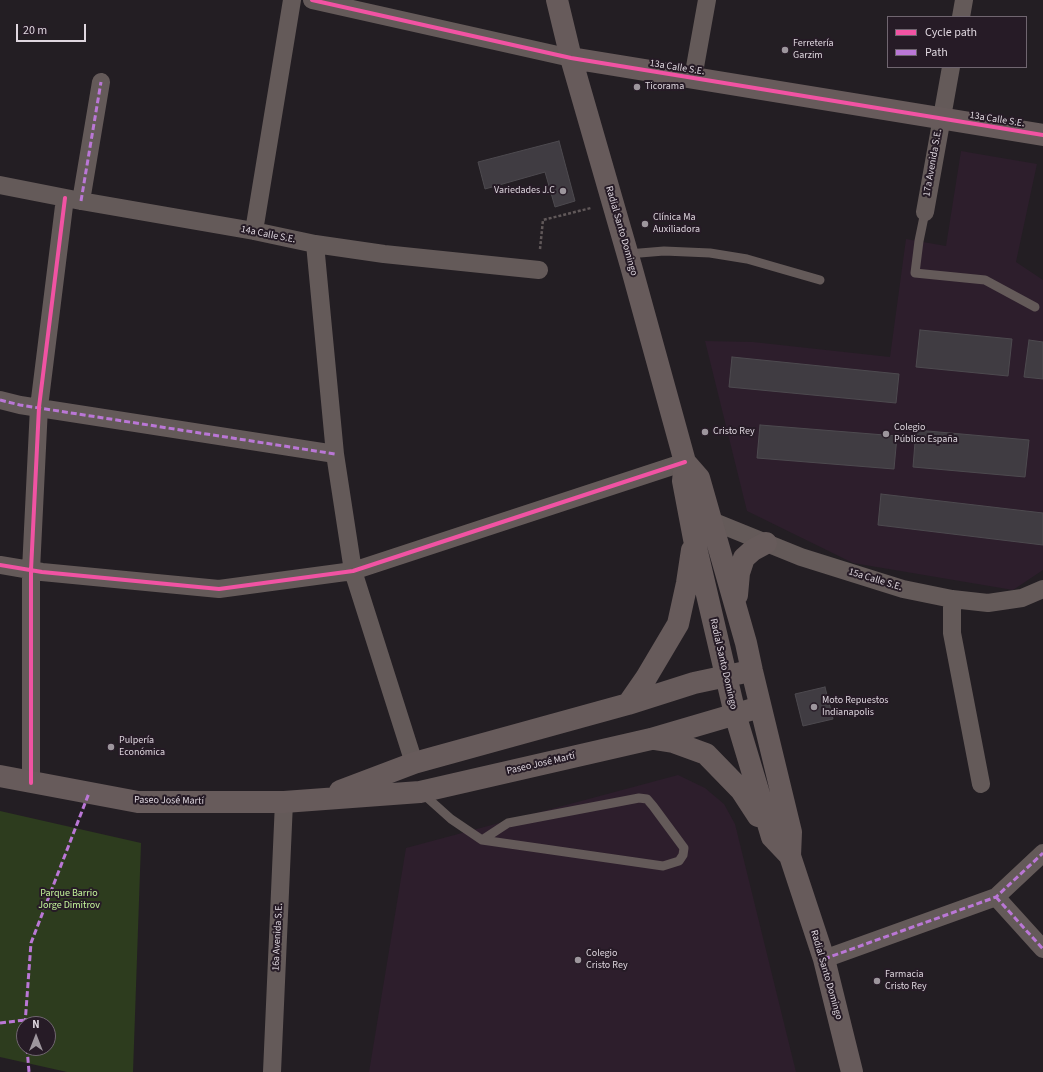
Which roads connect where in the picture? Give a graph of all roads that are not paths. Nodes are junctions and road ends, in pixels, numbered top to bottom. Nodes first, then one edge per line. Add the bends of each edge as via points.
1 (292, 0) edge
2 (312, 0) edge
3 (557, 0) edge
4 (707, 0) edge
5 (964, 0) edge
6 (961, 16) edge
7 (571, 58) junction
8 (951, 68) edge
9 (693, 78) junction
10 (101, 82) dead end
11 (941, 118) junction
12 (1043, 135) edge
13 (0, 185) edge
14 (73, 200) junction
15 (925, 212) joint
16 (254, 231) junction
17 (315, 244) junction
18 (628, 254) junction
19 (538, 270) road end
20 (820, 280) dead end
21 (1035, 307) dead end
22 (0, 400) edge
23 (39, 407) junction
24 (335, 454) junction
25 (685, 462) junction
26 (712, 521) junction
27 (694, 539) junction
28 (766, 543) junction
29 (0, 565) edge
30 (32, 570) junction
31 (353, 571) junction
32 (1043, 589) edge
33 (952, 599) junction
34 (736, 606) junction
35 (752, 671) junction
36 (727, 676) junction
37 (628, 704) junction
38 (760, 707) junction
39 (735, 714) junction
40 (651, 739) junction
41 (414, 763) junction
42 (0, 776) edge
43 (31, 783) junction
44 (981, 784) dead end
45 (420, 792) junction
46 (317, 800) junction
47 (284, 802) junction
48 (772, 837) junction
49 (482, 840) junction
50 (1043, 853) edge
51 (790, 856) junction
52 (996, 897) junction
53 (1043, 949) edge
54 (824, 958) junction
55 (272, 1072) edge
56 (852, 1072) edge

1 - 16 street
2 - 7 street, 13a Calle S.E.
3 - 7 main road, Radial Santo Domingo
4 - 9 street
5 - 6 street
7 - 9 main road, 13a Calle S.E.
7 - 18 main road, Radial Santo Domingo
8 - 11 street, 17a Avenida S.E.
9 - 11 main road, 13a Calle S.E.
10 - 14 street
11 - 12 main road, 13a Calle S.E.
11 - 15 street, 17a Avenida S.E.
13 - 14 street, 14a Calle S.E.
14 - 16 street, 14a Calle S.E.
14 - 23 street
15 - 21 lane via 915,273 985,280
16 - 17 street, 14a Calle S.E.
17 - 19 street, 14a Calle S.E.
17 - 24 street
18 - 20 lane via 664,251 710,253 747,259
18 - 25 main road, Radial Santo Domingo
22 - 23 street
23 - 24 street
23 - 30 street
24 - 31 street
25 - 26 main road, Radial Santo Domingo via 700,478
25 - 27 main road, Radial Santo Domingo via 683,481
25 - 31 street
26 - 28 street, 15a Calle S.E.
26 - 34 main road, Radial Santo Domingo
27 - 36 main road, Radial Santo Domingo
27 - 37 main road via 678,624
28 - 33 street, 15a Calle S.E. via 801,557 903,589
28 - 34 main road via 744,558 739,572
29 - 30 street
30 - 31 street via 219,589
30 - 43 street
31 - 41 street
32 - 33 street, 15a Calle S.E. via 1022,598 988,602
33 - 44 street via 952,633
34 - 35 main road, Radial Santo Domingo
35 - 36 main road, Paseo José Martí
35 - 38 main road, Radial Santo Domingo
36 - 37 main road, Paseo José Martí via 694,683
36 - 39 main road, Radial Santo Domingo
37 - 41 main road, Paseo José Martí
38 - 39 main road, Paseo José Martí
38 - 51 main road, Radial Santo Domingo via 791,832
39 - 40 main road, Paseo José Martí
39 - 48 main road, Radial Santo Domingo
40 - 45 main road, Paseo José Martí
40 - 48 main road via 673,742 706,754 741,790
41 - 46 main road, Paseo José Martí
42 - 43 main road, Paseo José Martí
43 - 47 main road, Paseo José Martí via 138,802
45 - 46 main road, Paseo José Martí
45 - 49 lane via 451,819
46 - 47 main road, Paseo José Martí
47 - 55 street, 16a Avenida S.E.
48 - 51 main road, Radial Santo Domingo
49 - 49 lane via 663,866 679,861 684,848 647,799 639,798 508,823
50 - 52 street
51 - 54 main road, Radial Santo Domingo
52 - 53 street
52 - 54 street
54 - 56 main road, Radial Santo Domingo

